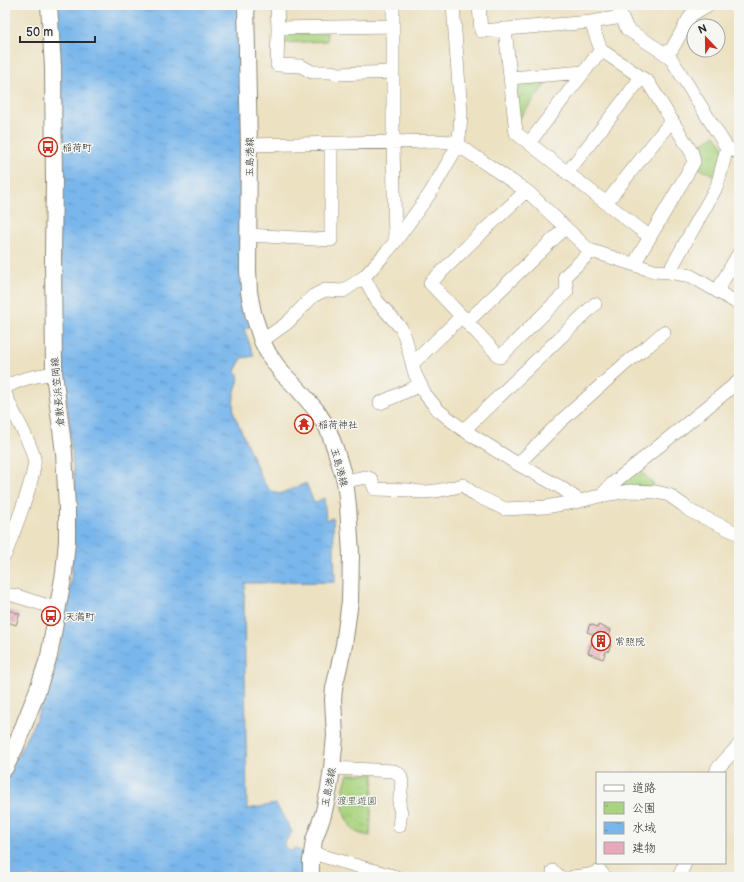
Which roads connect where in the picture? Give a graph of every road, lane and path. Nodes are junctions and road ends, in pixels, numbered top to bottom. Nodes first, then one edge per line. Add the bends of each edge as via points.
1 (49, 5) edge
2 (246, 5) edge
3 (277, 5) edge
4 (393, 5) edge
5 (453, 5) edge
6 (479, 5) edge
7 (708, 5) edge
8 (620, 11) edge
9 (591, 22) junction
10 (393, 26) junction
11 (278, 28) junction
12 (505, 29) junction
13 (601, 50) junction
14 (664, 53) junction
15 (393, 72) junction
16 (584, 72) junction
17 (510, 78) junction
18 (641, 78) junction
19 (672, 120) junction
20 (393, 142) junction
21 (331, 143) junction
22 (530, 143) junction
23 (249, 145) junction
24 (458, 145) junction
25 (733, 150) edge
26 (567, 173) junction
27 (526, 191) junction
28 (606, 203) junction
29 (565, 228) junction
30 (248, 235) junction
31 (650, 237) junction
32 (395, 242) junction
33 (592, 251) junction
34 (739, 253) edge
35 (634, 264) junction
36 (669, 272) junction
37 (364, 277) junction
38 (717, 291) junction
39 (595, 304) dead end
40 (739, 304) edge
41 (465, 319) junction
42 (664, 332) dead end
43 (262, 341) junction
44 (412, 364) junction
45 (54, 373) junction
46 (739, 381) edge
47 (420, 384) junction
48 (5, 388) edge
49 (5, 393) edge
50 (380, 403) dead end
51 (464, 430) junction
52 (518, 464) junction
53 (345, 481) junction
54 (601, 496) junction
55 (580, 501) junction
56 (739, 534) edge
57 (5, 555) edge
58 (5, 595) edge
59 (58, 609) junction
60 (739, 745) edge
61 (5, 768) edge
62 (332, 768) junction
63 (716, 772) edge
64 (399, 826) dead end
65 (312, 853) junction
66 (686, 864) edge
67 (311, 877) edge
68 (396, 877) edge
69 (573, 877) edge
70 (605, 877) edge
71 (679, 877) edge

1 - 45 main road, 倉敷長浜笠岡線 via 53,67
2 - 23 main road, 玉島港線
3 - 11 street
4 - 10 street
5 - 24 street via 461,113
6 - 12 street via 481,31
7 - 14 street via 691,15 672,49
8 - 9 street
8 - 14 street via 627,29
9 - 12 street
9 - 13 street
10 - 11 street
10 - 15 street
11 - 15 street via 277,65 301,66 312,72 338,74
12 - 17 street
13 - 16 street
13 - 18 street
14 - 25 street via 672,60
15 - 20 street
16 - 17 street
16 - 22 street
17 - 22 street via 516,133
18 - 19 street via 648,82
18 - 26 street
19 - 28 street
19 - 31 street via 692,153 694,162
20 - 21 street
20 - 24 street via 436,141
20 - 32 street
21 - 23 street
21 - 30 street via 331,240
22 - 26 street
23 - 30 main road, 玉島港線
24 - 27 street
24 - 32 street via 431,192
25 - 36 street via 717,186
26 - 28 street
27 - 29 street
27 - 41 street via 430,283
28 - 31 street
29 - 33 street
29 - 41 street
30 - 43 main road, 玉島港線 via 249,292 252,314
31 - 35 street
32 - 37 street
33 - 35 street
33 - 41 street via 565,276 567,291 500,357
34 - 38 street
35 - 36 street via 654,271
36 - 38 street via 692,276
37 - 43 street via 343,291 325,290 313,296 287,323
37 - 44 street via 377,301 401,328
38 - 40 street
39 - 51 street
41 - 44 street
42 - 52 street via 562,420
43 - 53 main road, 玉島港線 via 282,373 316,410 327,427
44 - 47 street
45 - 48 street via 19,380
45 - 59 main road, 倉敷長浜笠岡線 via 64,453 67,508 67,541
46 - 54 street via 612,484
47 - 50 street
47 - 51 street via 438,410
49 - 57 street via 35,459 32,476
51 - 52 street
52 - 55 street
53 - 55 street via 366,477 371,479 375,489 413,491 436,491 463,485 475,495 505,509 545,507
53 - 62 main road, 玉島港線 via 351,554 350,601 344,645 334,688 335,736
54 - 55 street
54 - 56 street via 630,491 656,492 669,496 690,511
58 - 59 street via 13,595
59 - 61 main road, 倉敷長浜笠岡線 via 49,656
60 - 63 street
62 - 64 street via 394,771 400,775 402,782
62 - 65 main road, 玉島港線 via 325,808
65 - 67 main road, 玉島港線
65 - 68 street
66 - 71 street
69 - 70 street via 600,871

